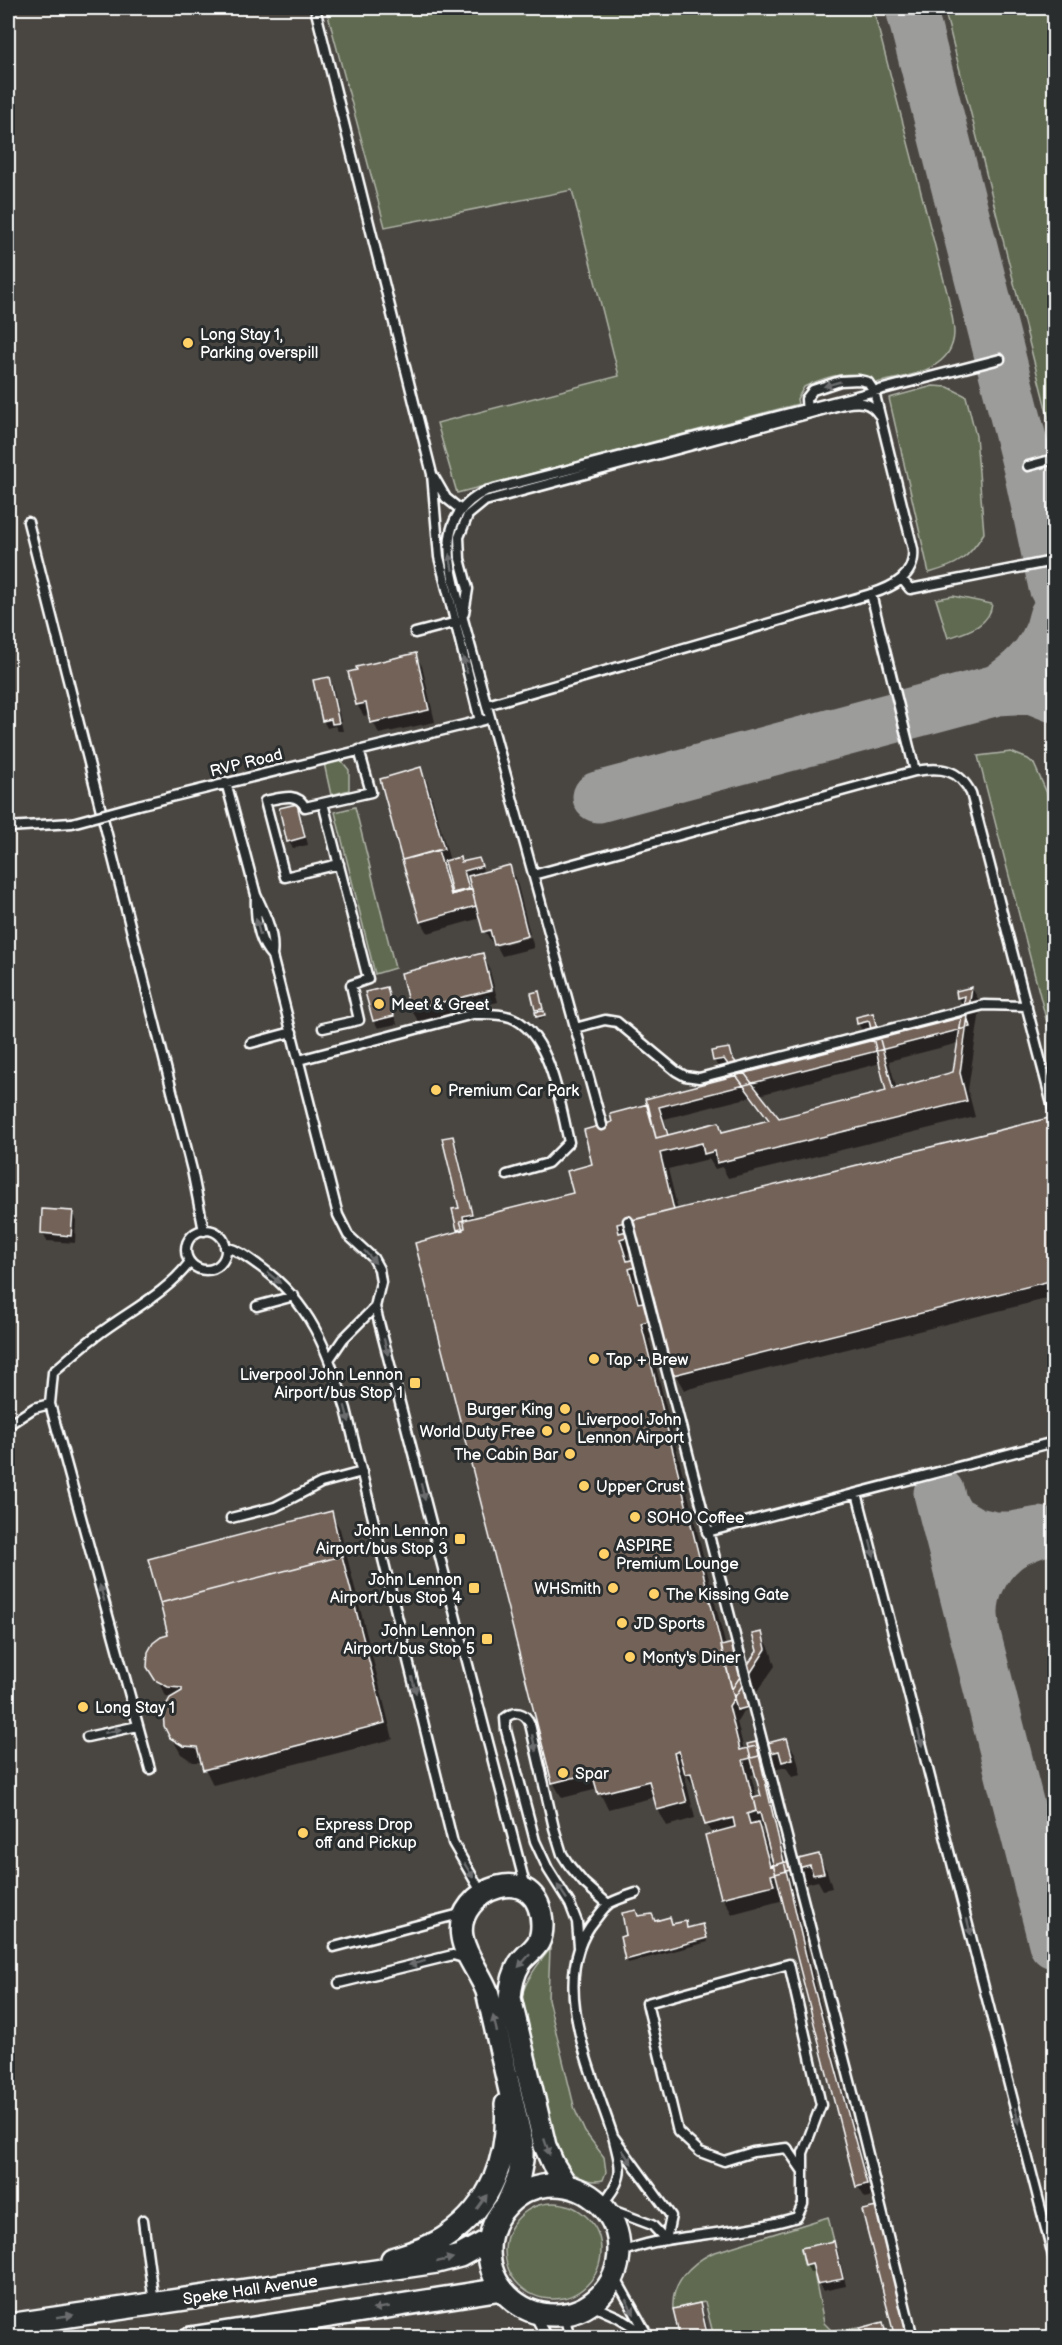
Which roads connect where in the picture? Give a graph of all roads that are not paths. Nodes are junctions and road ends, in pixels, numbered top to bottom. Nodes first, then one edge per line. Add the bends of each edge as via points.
1 (315, 8) edge
2 (1000, 359) dead end
3 (874, 391) junction
4 (807, 411) junction
5 (880, 416) junction
6 (1054, 459) edge
7 (1028, 466) dead end
8 (432, 474) junction
9 (461, 510) junction
10 (28, 522) dead end
11 (1048, 562) dead end
12 (902, 579) junction
13 (871, 594) junction
14 (458, 621) junction
15 (415, 633) dead end
16 (486, 705) junction
17 (490, 718) junction
18 (480, 722) junction
19 (359, 750) junction
20 (915, 771) junction
21 (226, 782) junction
22 (323, 803) junction
23 (8, 827) edge
24 (339, 864) junction
25 (533, 875) junction
26 (1027, 1006) junction
27 (323, 1028) dead end
28 (575, 1028) junction
29 (292, 1032) junction
30 (250, 1043) dead end
31 (299, 1060) junction
32 (1054, 1112) edge
33 (602, 1125) dead end
34 (507, 1175) dead end
35 (628, 1221) dead end
36 (204, 1231) junction
37 (225, 1247) junction
38 (190, 1262) junction
39 (294, 1296) junction
40 (257, 1306) dead end
41 (375, 1306) junction
42 (330, 1358) junction
43 (50, 1404) junction
44 (8, 1425) edge
45 (1054, 1442) edge
46 (362, 1472) junction
47 (857, 1493) junction
48 (231, 1518) dead end
49 (707, 1532) junction
50 (138, 1726) junction
51 (87, 1737) dead end
52 (150, 1769) dead end
53 (527, 1892) junction
54 (636, 1893) dead end
55 (483, 1895) junction
56 (608, 1904) junction
57 (465, 1910) junction
58 (334, 1947) dead end
59 (579, 1947) junction
60 (472, 1962) junction
61 (339, 1983) dead end
62 (504, 2059) junction
63 (613, 2136) junction
64 (802, 2170) junction
65 (566, 2185) junction
66 (508, 2202) junction
67 (603, 2206) junction
68 (143, 2220) dead end
69 (489, 2240) junction
70 (666, 2240) junction
71 (620, 2252) junction
72 (1054, 2260) edge
73 (615, 2277) junction
74 (319, 2279) junction
75 (502, 2289) junction
76 (154, 2303) junction
77 (591, 2305) junction
78 (533, 2312) junction
79 (564, 2315) junction
80 (8, 2325) edge
81 (190, 2337) edge
82 (547, 2337) edge
83 (570, 2337) edge
84 (648, 2337) edge
85 (913, 2337) edge

1 - 8 lane
2 - 3 lane
3 - 4 lane
3 -> 4 lane via 868,382 840,381 813,390 806,399
3 - 5 lane
4 - 5 lane via 858,401
4 - 9 lane via 486,491 474,496
4 - 14 lane via 476,506 468,514 459,537 468,589
5 - 12 lane via 913,549 912,563
6 - 7 lane
8 - 9 lane via 446,498
8 - 14 lane via 439,556
14 -> 9 lane via 448,548 453,522
10 - 36 lane via 192,1170
11 - 12 lane via 910,589
12 - 13 lane
13 - 16 lane
13 - 20 lane
14 - 15 lane
14 - 16 lane
18 -> 14 lane
16 - 17 lane
17 - 18 lane, RVP Road
17 - 25 lane
18 - 19 lane, RVP Road
19 - 21 lane, RVP Road
19 - 22 lane via 371,792
20 - 25 lane
20 - 26 lane via 947,770 965,781 971,793
21 - 23 lane, RVP Road, bridge via 72,823
21 - 29 lane via 256,895 255,913 264,947 272,956
22 - 24 lane
22 - 24 lane via 305,807 292,796 265,801 285,877
24 - 27 lane via 368,980 351,985 359,1020
25 - 28 lane
26 - 28 lane via 984,1005 699,1078 676,1071 617,1022 605,1020
26 - 32 lane
28 - 33 lane
29 - 30 lane
29 - 31 lane
31 - 34 lane via 473,1014 511,1017 532,1034 548,1060 569,1142 548,1163
31 -> 41 lane via 338,1215 348,1235 373,1257 379,1269 381,1282
35 - 49 lane
36 - 37 lane via 217,1234
36 - 38 lane via 188,1242
37 - 38 lane via 225,1257 212,1269 200,1269
37 -> 39 lane via 237,1250 276,1277
38 - 43 lane via 182,1273 96,1335 53,1372
39 - 40 lane
39 - 42 lane
41 - 42 lane
41 -> 53 lane
42 -> 46 lane
43 - 44 lane via 34,1408
50 -> 43 lane
45 - 47 lane
46 - 48 lane via 321,1483 275,1507
46 -> 55 lane via 453,1843
47 - 49 lane
47 -> 72 lane
49 - 85 lane
51 -> 50 lane
50 - 52 lane
53 - 55 street via 505,1884
53 -> 65 street via 536,1902 542,1929 531,1954 521,1962 511,1982 511,2010 545,2146
54 - 56 lane
55 - 57 street
56 - 59 lane via 588,1928
59 -> 56 lane via 577,1922 570,1904 535,1841 506,1730 505,1718 511,1714 525,1715 530,1724 562,1854 584,1883
57 - 58 lane
57 - 60 street via 461,1936
59 - 63 lane via 572,1991 580,2034
60 -> 61 lane via 453,1955
62 -> 60 street via 487,1991
62 - 66 street via 522,2143 519,2176
74 -> 62 street via 423,2248 446,2237 471,2216 498,2172 504,2148
63 - 67 lane via 621,2169 615,2189
63 -> 70 lane via 671,2216
64 - 64 lane via 803,2153 821,2105 789,1964 646,2003 678,2132 700,2152 724,2161 787,2148
64 - 70 lane via 803,2204 797,2217 769,2225
65 - 66 street via 545,2184 525,2190
65 - 67 street via 586,2192
66 - 69 street via 495,2220
67 - 70 lane via 652,2225
67 - 71 street via 616,2226
68 - 76 lane
74 -> 69 street, Speke Hall Avenue via 437,2262 460,2256
69 - 75 street via 490,2266
70 - 71 lane
71 - 73 street
73 - 77 street
73 -> 84 lane
74 - 76 street, Speke Hall Avenue
75 - 78 street
75 -> 81 street
80 -> 76 street, Speke Hall Avenue
77 - 79 street
77 - 84 lane
78 - 79 street
78 - 82 lane
79 - 83 lane

